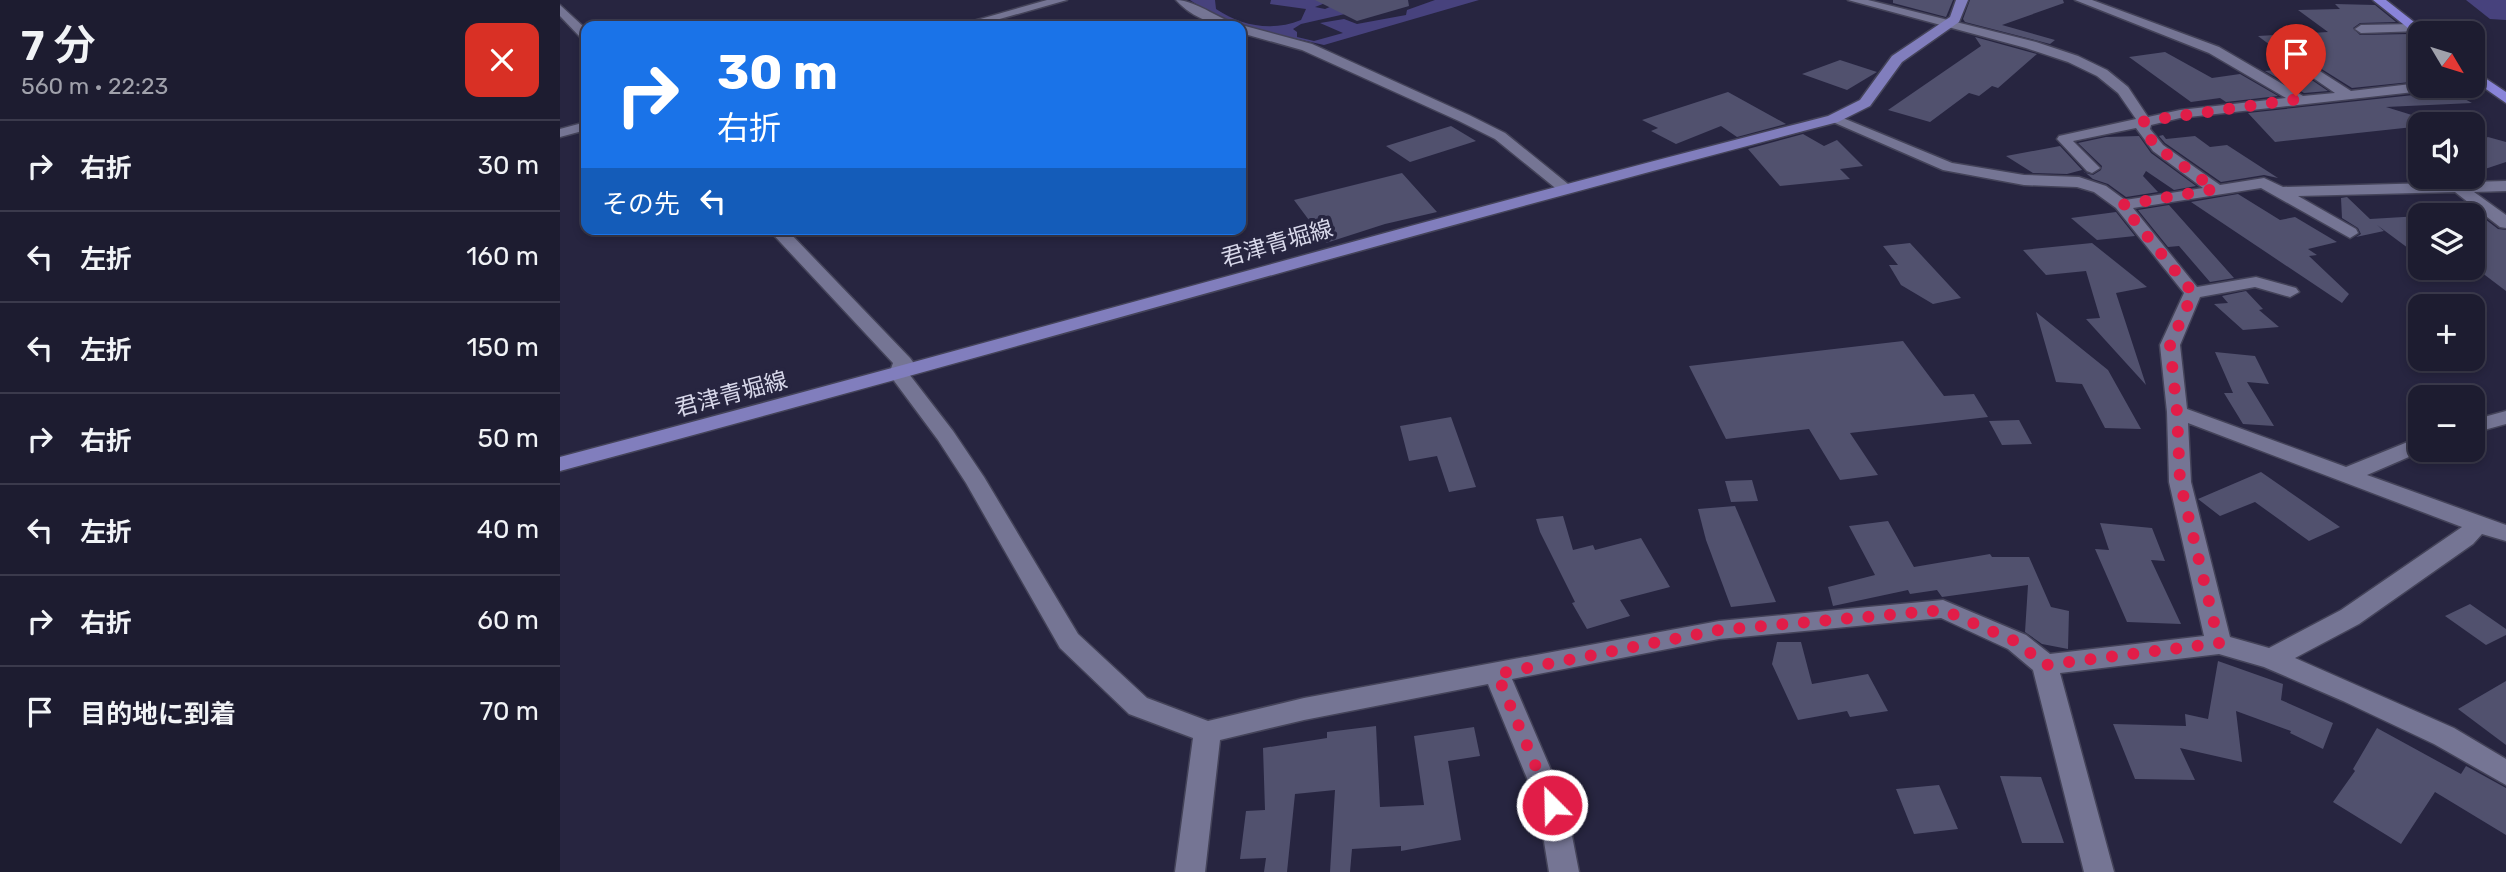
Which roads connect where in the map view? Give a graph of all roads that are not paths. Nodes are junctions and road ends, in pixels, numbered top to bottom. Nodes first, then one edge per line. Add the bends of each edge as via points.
1 (1061, 0) edge
2 (1182, 0) edge
3 (1854, 0) edge
4 (1962, 0) edge
5 (2081, 0) edge
6 (2379, 0) edge
7 (560, 9) edge
8 (981, 21) edge
9 (1219, 21) edge
10 (2408, 22) edge
11 (1949, 24) junction
12 (2361, 29) dead end
13 (1246, 30) edge
14 (581, 31) edge
15 (2408, 31) edge
16 (2301, 43) dead end
17 (2485, 84) edge
18 (2408, 88) edge
19 (2347, 94) junction
20 (2503, 95) edge
21 (2298, 99) junction
22 (1833, 118) junction
23 (2144, 121) junction
24 (581, 127) edge
25 (560, 133) edge
26 (2092, 168) dead end
27 (2485, 186) edge
28 (2506, 186) edge
29 (1565, 188) junction
30 (2408, 188) edge
31 (2215, 189) junction
32 (2461, 189) edge
33 (2279, 192) junction
34 (2122, 205) junction
35 (2506, 223) edge
36 (2350, 233) dead end
37 (782, 235) edge
38 (2290, 292) dead end
39 (2193, 293) junction
40 (899, 374) junction
41 (2177, 412) junction
42 (2506, 417) edge
43 (2485, 423) edge
44 (2408, 449) edge
45 (560, 464) edge
46 (2346, 475) junction
47 (2478, 524) junction
48 (2506, 533) edge
49 (2219, 643) junction
50 (2271, 659) junction
51 (2045, 665) junction
52 (1497, 674) junction
53 (1207, 732) junction
54 (2506, 773) edge
55 (1190, 872) edge
56 (1564, 872) edge
57 (2099, 872) edge

1 - 8 street
2 - 9 street
3 - 11 street
4 - 11 main road, 君津青堀線
5 - 21 street via 2214,50
6 - 10 highway
7 - 14 street
11 - 22 main road, 君津青堀線 via 1897,59 1865,103
11 - 23 street via 2031,45 2102,73 2123,89
12 - 15 street
13 - 29 street via 1307,47 1464,118 1500,136
16 - 19 street via 2280,51
17 - 20 highway
18 - 19 street
19 - 21 street
21 - 23 street
22 - 29 main road, 君津青堀線
22 - 34 street via 1948,167 2032,181 2079,182
23 - 26 street via 2064,139
23 - 31 street via 2143,130 2158,148
24 - 25 street
27 - 28 street
29 - 40 main road, 君津青堀線
30 - 33 street
31 - 33 street via 2264,183
31 - 34 street
32 - 35 street
33 - 36 street
34 - 39 street
37 - 40 street via 903,362
38 - 39 street via 2256,282
39 - 41 street via 2170,345
40 - 45 main road, 君津青堀線
40 - 53 street via 976,482 1069,641 1138,706
41 - 46 street
41 - 49 street via 2180,482
42 - 43 street
44 - 46 street
46 - 47 street
47 - 48 street
47 - 50 street via 2465,538 2350,617
49 - 50 street
49 - 51 street
50 - 54 street via 2444,736
51 - 52 street via 2017,642 1943,610 1719,630
51 - 57 street
52 - 53 street via 1304,709
52 - 56 street via 1552,805
53 - 55 street

